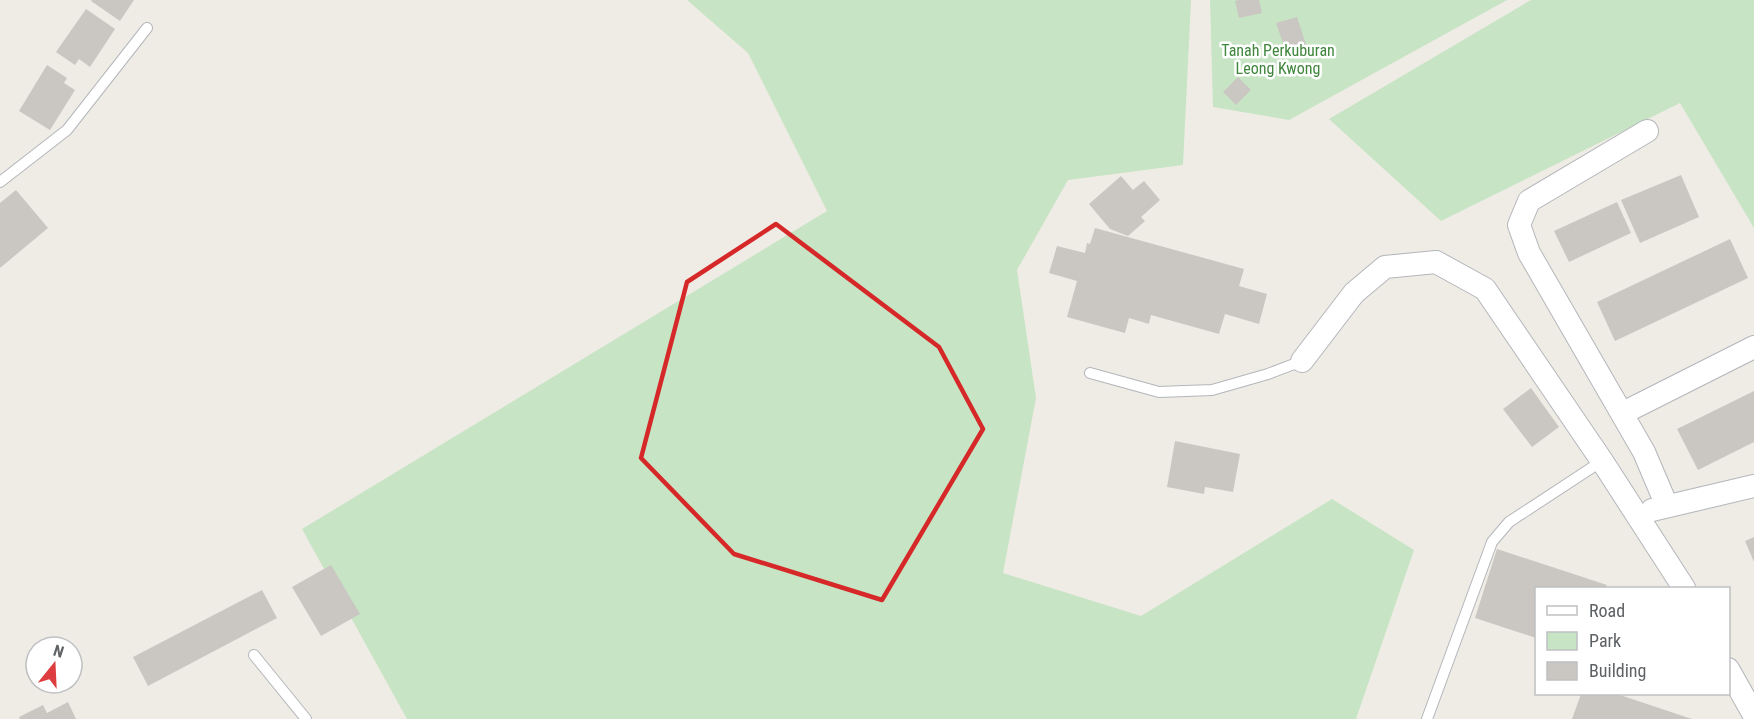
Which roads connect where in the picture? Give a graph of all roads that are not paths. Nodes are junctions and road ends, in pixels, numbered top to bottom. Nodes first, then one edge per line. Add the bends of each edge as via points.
1 (147, 28) dead end
2 (1647, 131) dead end
3 (0, 182) edge
4 (1754, 347) edge
5 (1302, 361) joint
6 (1090, 373) dead end
7 (1623, 413) junction
8 (1602, 461) junction
9 (1754, 486) edge
10 (1667, 506) junction
11 (1636, 513) junction
12 (1683, 587) edge
13 (254, 655) dead end
14 (1730, 673) edge
15 (1754, 715) edge
16 (306, 719) edge
17 (1427, 719) edge

1 - 3 lane via 68,130
2 - 7 street via 1529,201 1519,225 1529,253
4 - 7 street
5 - 6 lane via 1212,390 1159,392
5 - 8 street via 1354,293 1385,267 1436,262 1485,289
7 - 10 street
8 - 11 street
8 - 17 lane via 1509,522 1492,542
9 - 10 street
10 - 11 street
11 - 12 street
13 - 16 lane
14 - 15 street

